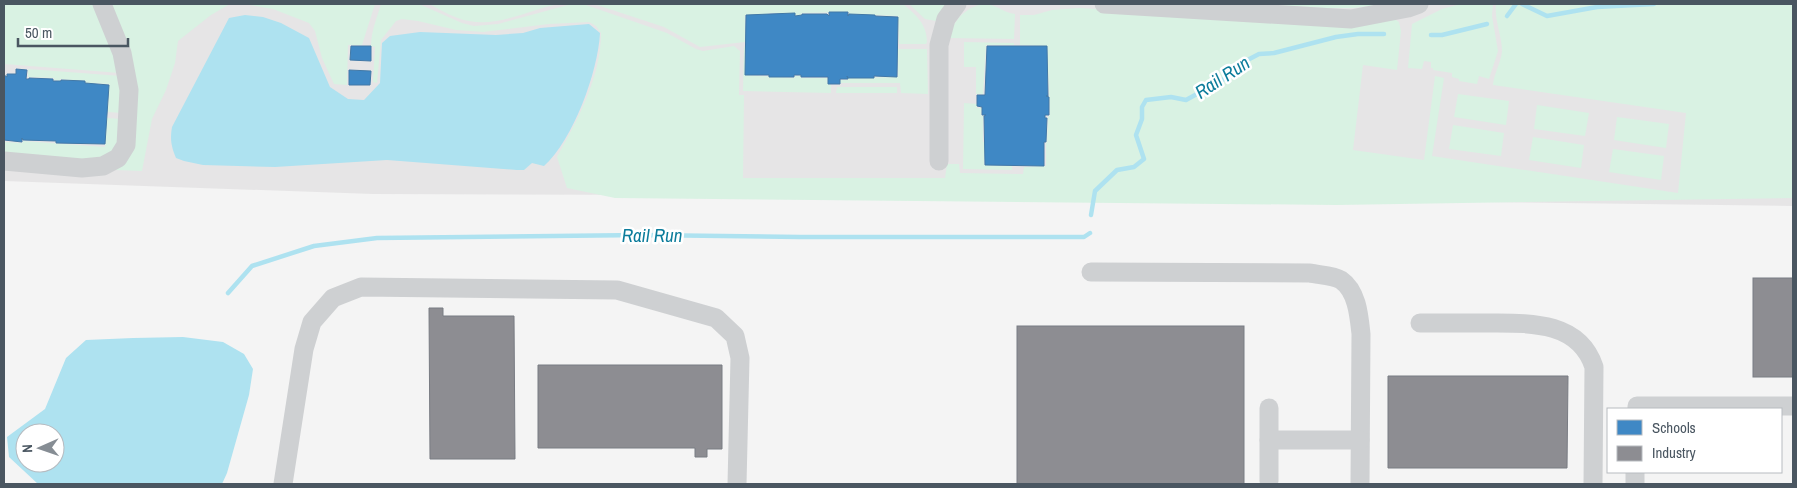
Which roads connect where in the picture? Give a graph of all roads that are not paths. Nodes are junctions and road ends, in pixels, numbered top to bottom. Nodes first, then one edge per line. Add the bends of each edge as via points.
1 (102, 4) edge
2 (957, 4) edge
3 (1104, 4) edge
4 (1419, 4) edge
5 (4, 161) edge
6 (939, 161) dead end
7 (1091, 272) dead end
8 (1420, 323) dead end
9 (1793, 406) edge
10 (1270, 408) dead end
11 (1637, 408) edge
12 (1269, 440) junction
13 (1360, 440) junction
14 (1268, 481) dead end
15 (283, 484) edge
16 (737, 484) edge
17 (1360, 484) edge
18 (1593, 484) edge

1 - 5 street via 122,53 129,90 126,145 118,158 103,166 82,168
2 - 6 street via 946,19 939,45
3 - 4 street via 1351,19
7 - 13 street via 1310,273 1340,279 1351,290 1359,313
8 - 18 street via 1531,324 1550,327 1584,346 1594,367
9 - 11 street
10 - 12 street
12 - 13 street
12 - 14 street
13 - 17 street
15 - 16 street via 304,349 312,322 333,298 361,287 617,290 716,318 735,336 740,358

